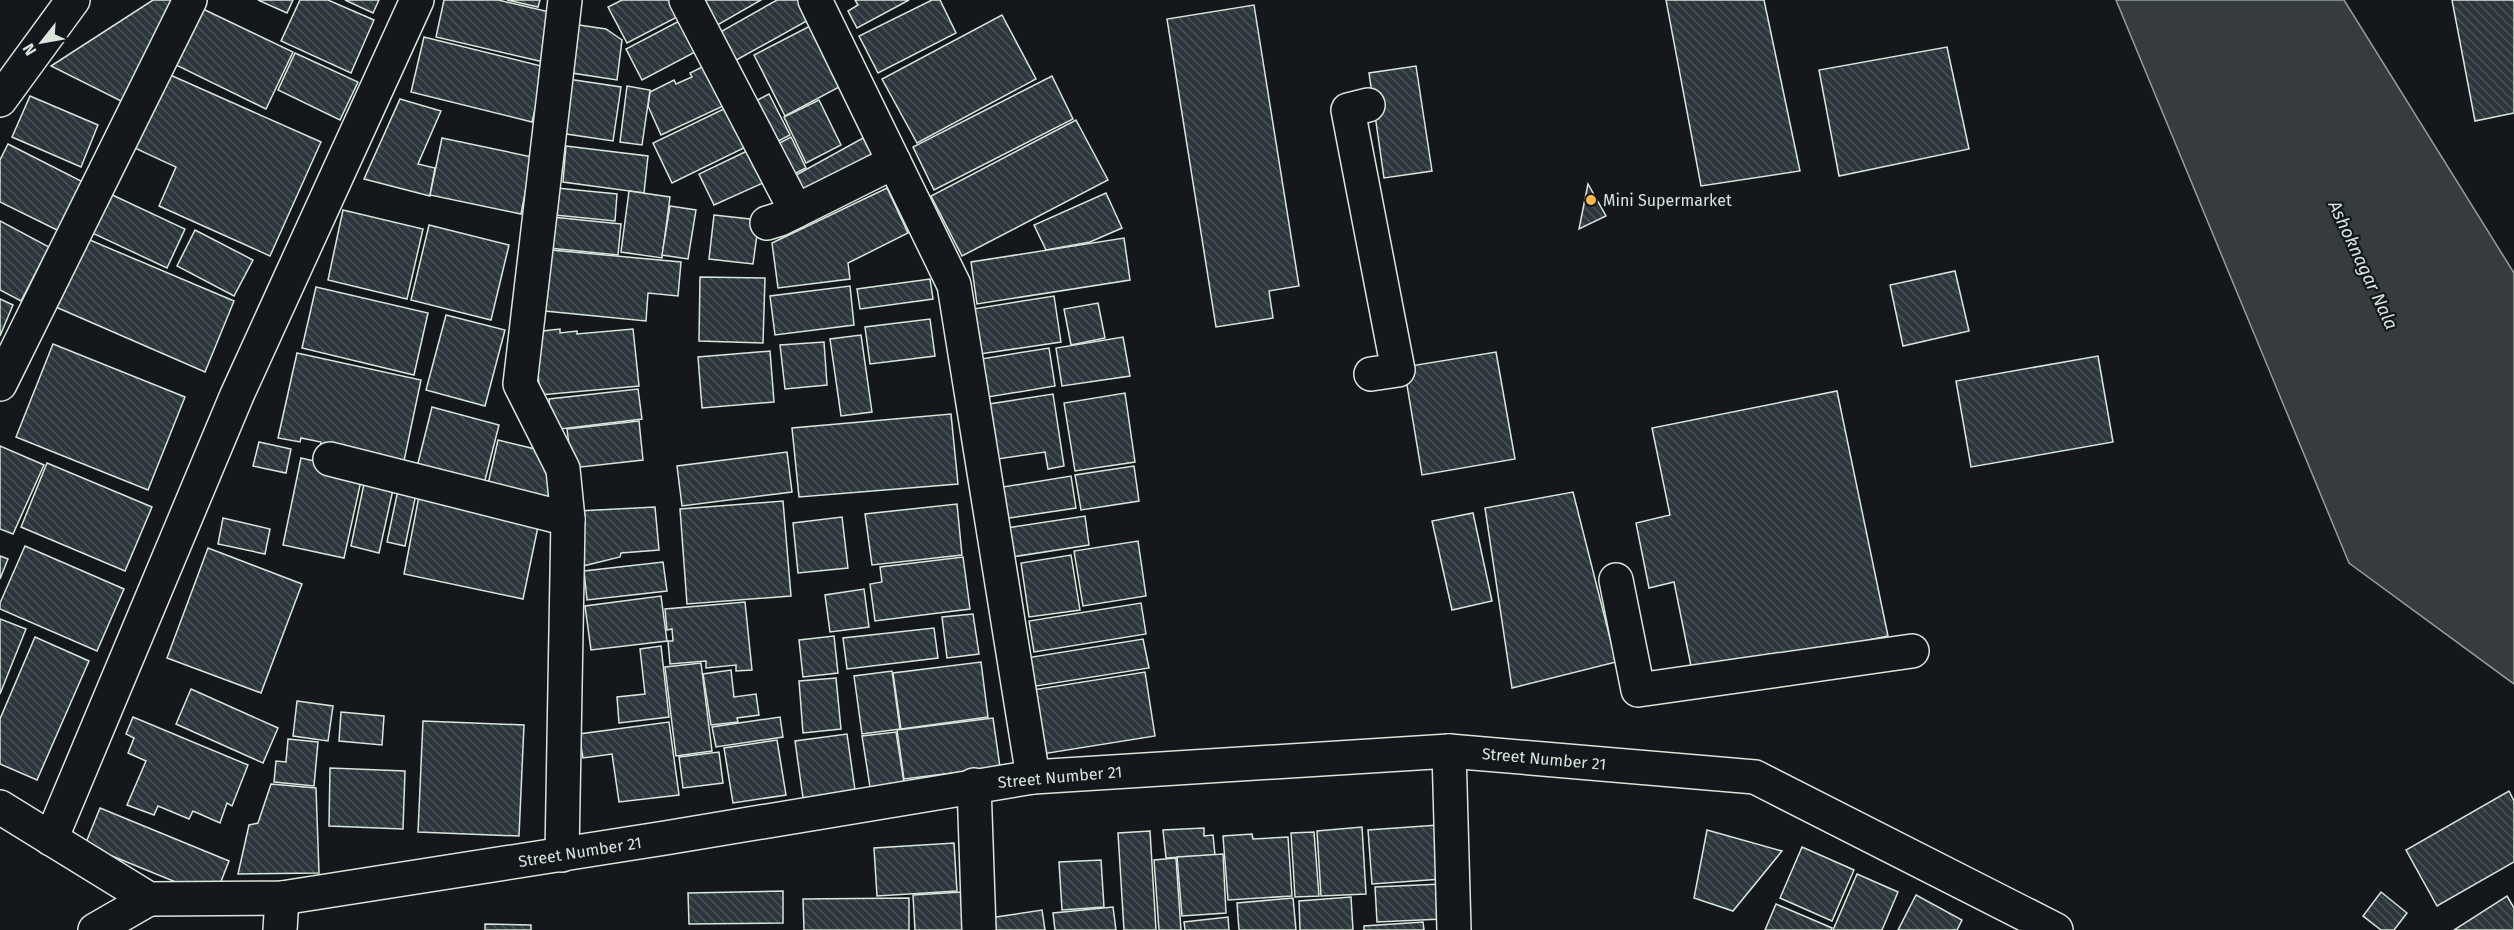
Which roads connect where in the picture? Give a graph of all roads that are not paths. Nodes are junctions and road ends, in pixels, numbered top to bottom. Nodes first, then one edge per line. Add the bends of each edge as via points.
1 (73, 0) edge
2 (190, 0) edge
3 (417, 0) edge
4 (565, 0) edge
5 (686, 0) edge
6 (815, 0) edge
7 (0, 100) edge
8 (1368, 105) dead end
9 (894, 162) junction
10 (1384, 372) dead end
11 (0, 384) edge
12 (330, 459) dead end
13 (568, 519) junction
14 (1616, 580) dead end
15 (1912, 651) dead end
16 (1449, 751) junction
17 (1032, 777) junction
18 (974, 785) junction
19 (0, 807) edge
20 (51, 839) junction
21 (562, 855) junction
22 (149, 899) junction
23 (281, 914) edge
24 (95, 930) edge
25 (979, 930) edge
26 (1454, 930) edge
27 (2056, 930) edge

1 - 7 street
2 - 11 street
3 - 20 street via 237,395
4 - 13 street via 520,384 563,469
5 - 9 street via 781,217
6 - 9 street
8 - 10 street via 1348,110
9 - 17 street via 954,285
12 - 13 street
13 - 21 street
14 - 15 street via 1638,690
16 - 17 street, Street Number 21
16 - 26 street
16 - 27 street, Street Number 21 via 1755,777
17 - 18 street, Street Number 21
18 - 21 street, Street Number 21
18 - 25 street
19 - 20 street
20 - 22 street
21 - 23 street, Street Number 21
22 - 23 street, Street Number 21
22 - 24 street

